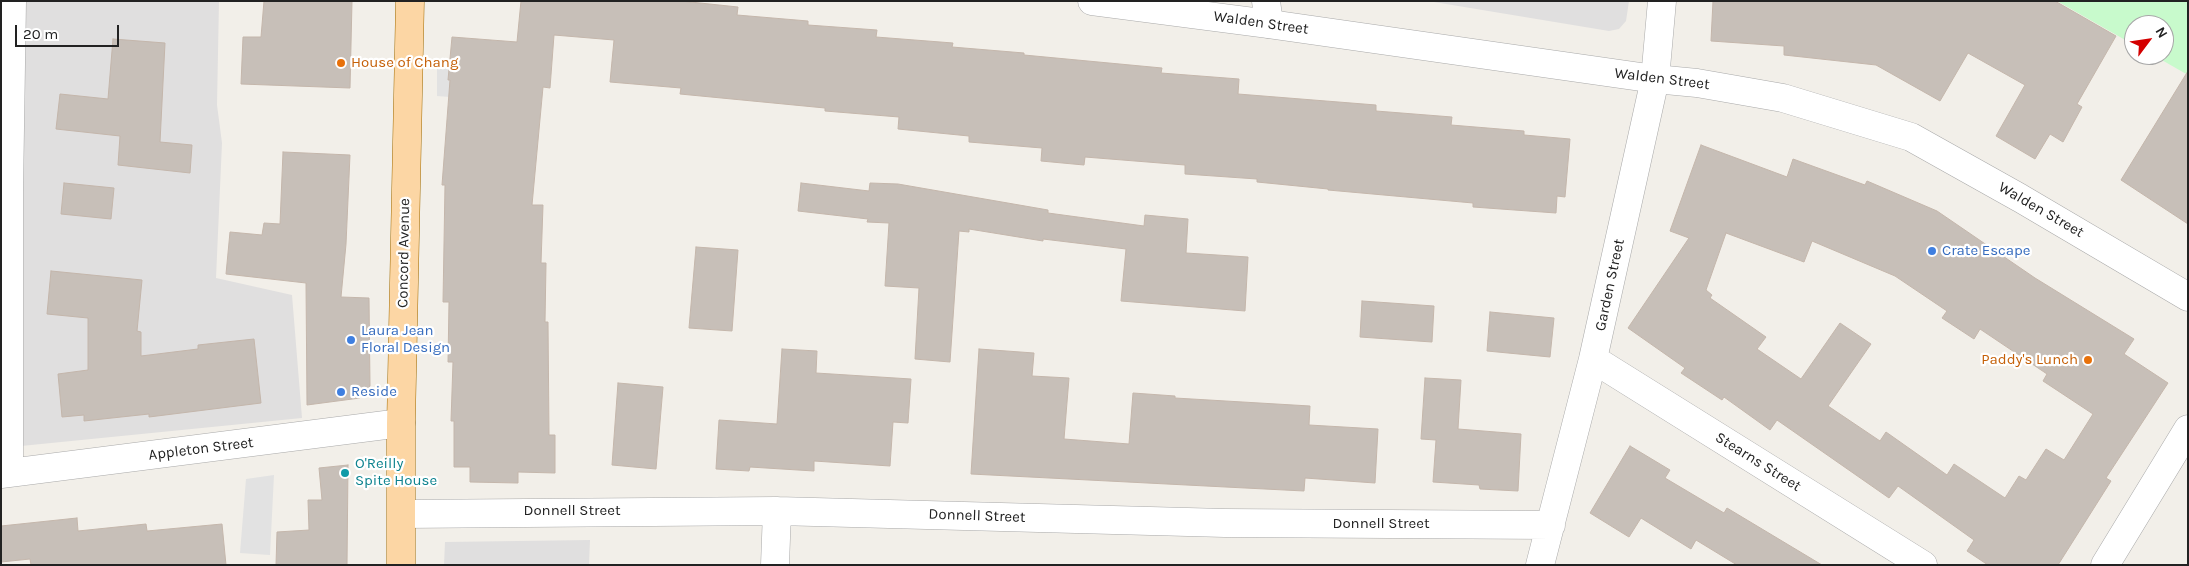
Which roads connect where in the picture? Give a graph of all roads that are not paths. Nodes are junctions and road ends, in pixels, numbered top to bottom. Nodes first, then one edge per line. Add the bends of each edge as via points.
1 (12, 1) edge
2 (410, 1) edge
3 (1092, 1) edge
4 (1662, 1) edge
5 (1267, 13) edge
6 (1655, 79) junction
7 (2188, 297) edge
8 (1593, 359) junction
9 (401, 423) junction
10 (2188, 429) edge
11 (5, 473) edge
12 (776, 511) junction
13 (402, 514) junction
14 (1551, 525) junction
15 (401, 565) edge
16 (775, 565) edge
17 (1540, 565) edge
18 (1923, 565) edge
19 (2105, 565) edge

1 - 11 street
2 - 9 main road, Concord Avenue
3 - 5 street, Walden Street
4 - 6 street, Garden Street
5 - 6 street, Walden Street
6 - 7 street, Walden Street via 1783,98 1911,136
6 - 8 street, Garden Street
8 - 14 street, Garden Street
8 - 18 street, Stearns Street
9 - 11 street, Appleton Street
9 - 13 main road, Concord Avenue
10 - 19 street
12 - 13 street, Donnell Street
12 - 14 street, Donnell Street via 1225,523
12 - 16 street
13 - 15 main road, Concord Avenue
14 - 17 street, Garden Street

